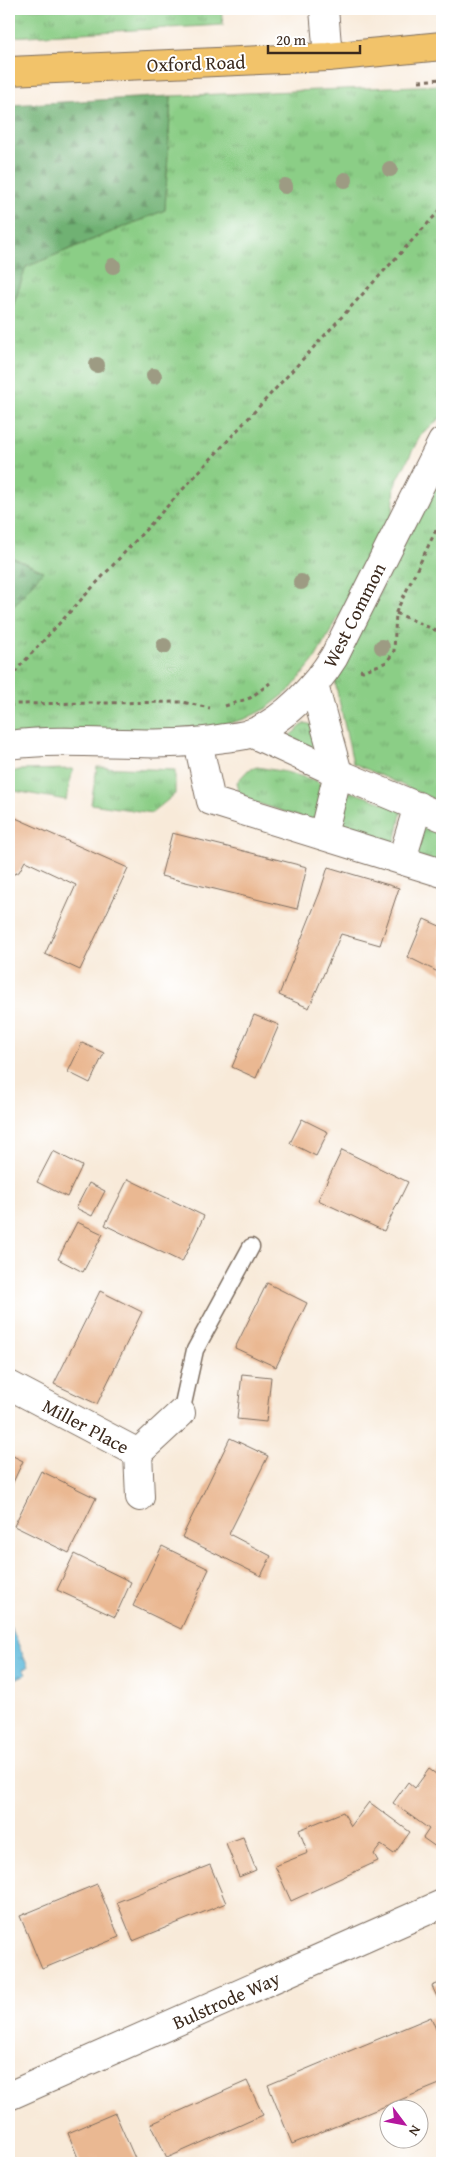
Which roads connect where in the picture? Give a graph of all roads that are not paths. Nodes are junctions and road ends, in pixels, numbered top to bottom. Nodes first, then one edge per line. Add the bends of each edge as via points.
1 (324, 9) edge
2 (442, 46) edge
3 (328, 57) junction
4 (9, 71) edge
5 (442, 442) edge
6 (314, 685) junction
7 (251, 734) junction
8 (198, 742) junction
9 (9, 744) edge
10 (338, 773) junction
11 (430, 812) edge
12 (323, 835) junction
13 (402, 859) junction
14 (442, 872) edge
15 (251, 1247) dead end
16 (9, 1385) edge
17 (181, 1413) joint
18 (138, 1453) junction
19 (140, 1498) dead end
20 (442, 1904) edge
21 (9, 2096) edge

1 - 3 street
2 - 3 main road, Oxford Road
3 - 4 main road, Oxford Road
5 - 6 street, West Common via 334,657
6 - 7 street, West Common via 284,713
6 - 10 street
7 - 8 street, West Common
7 - 10 street
8 - 9 street, West Common via 38,741
8 - 12 street via 211,801
10 - 11 street
10 - 12 street
11 - 13 street
12 - 13 street
13 - 14 street
15 - 17 lane via 194,1350
16 - 18 street, Miller Place
17 - 18 street, Miller Place
18 - 19 street, Miller Place
20 - 21 street, Bulstrode Way

